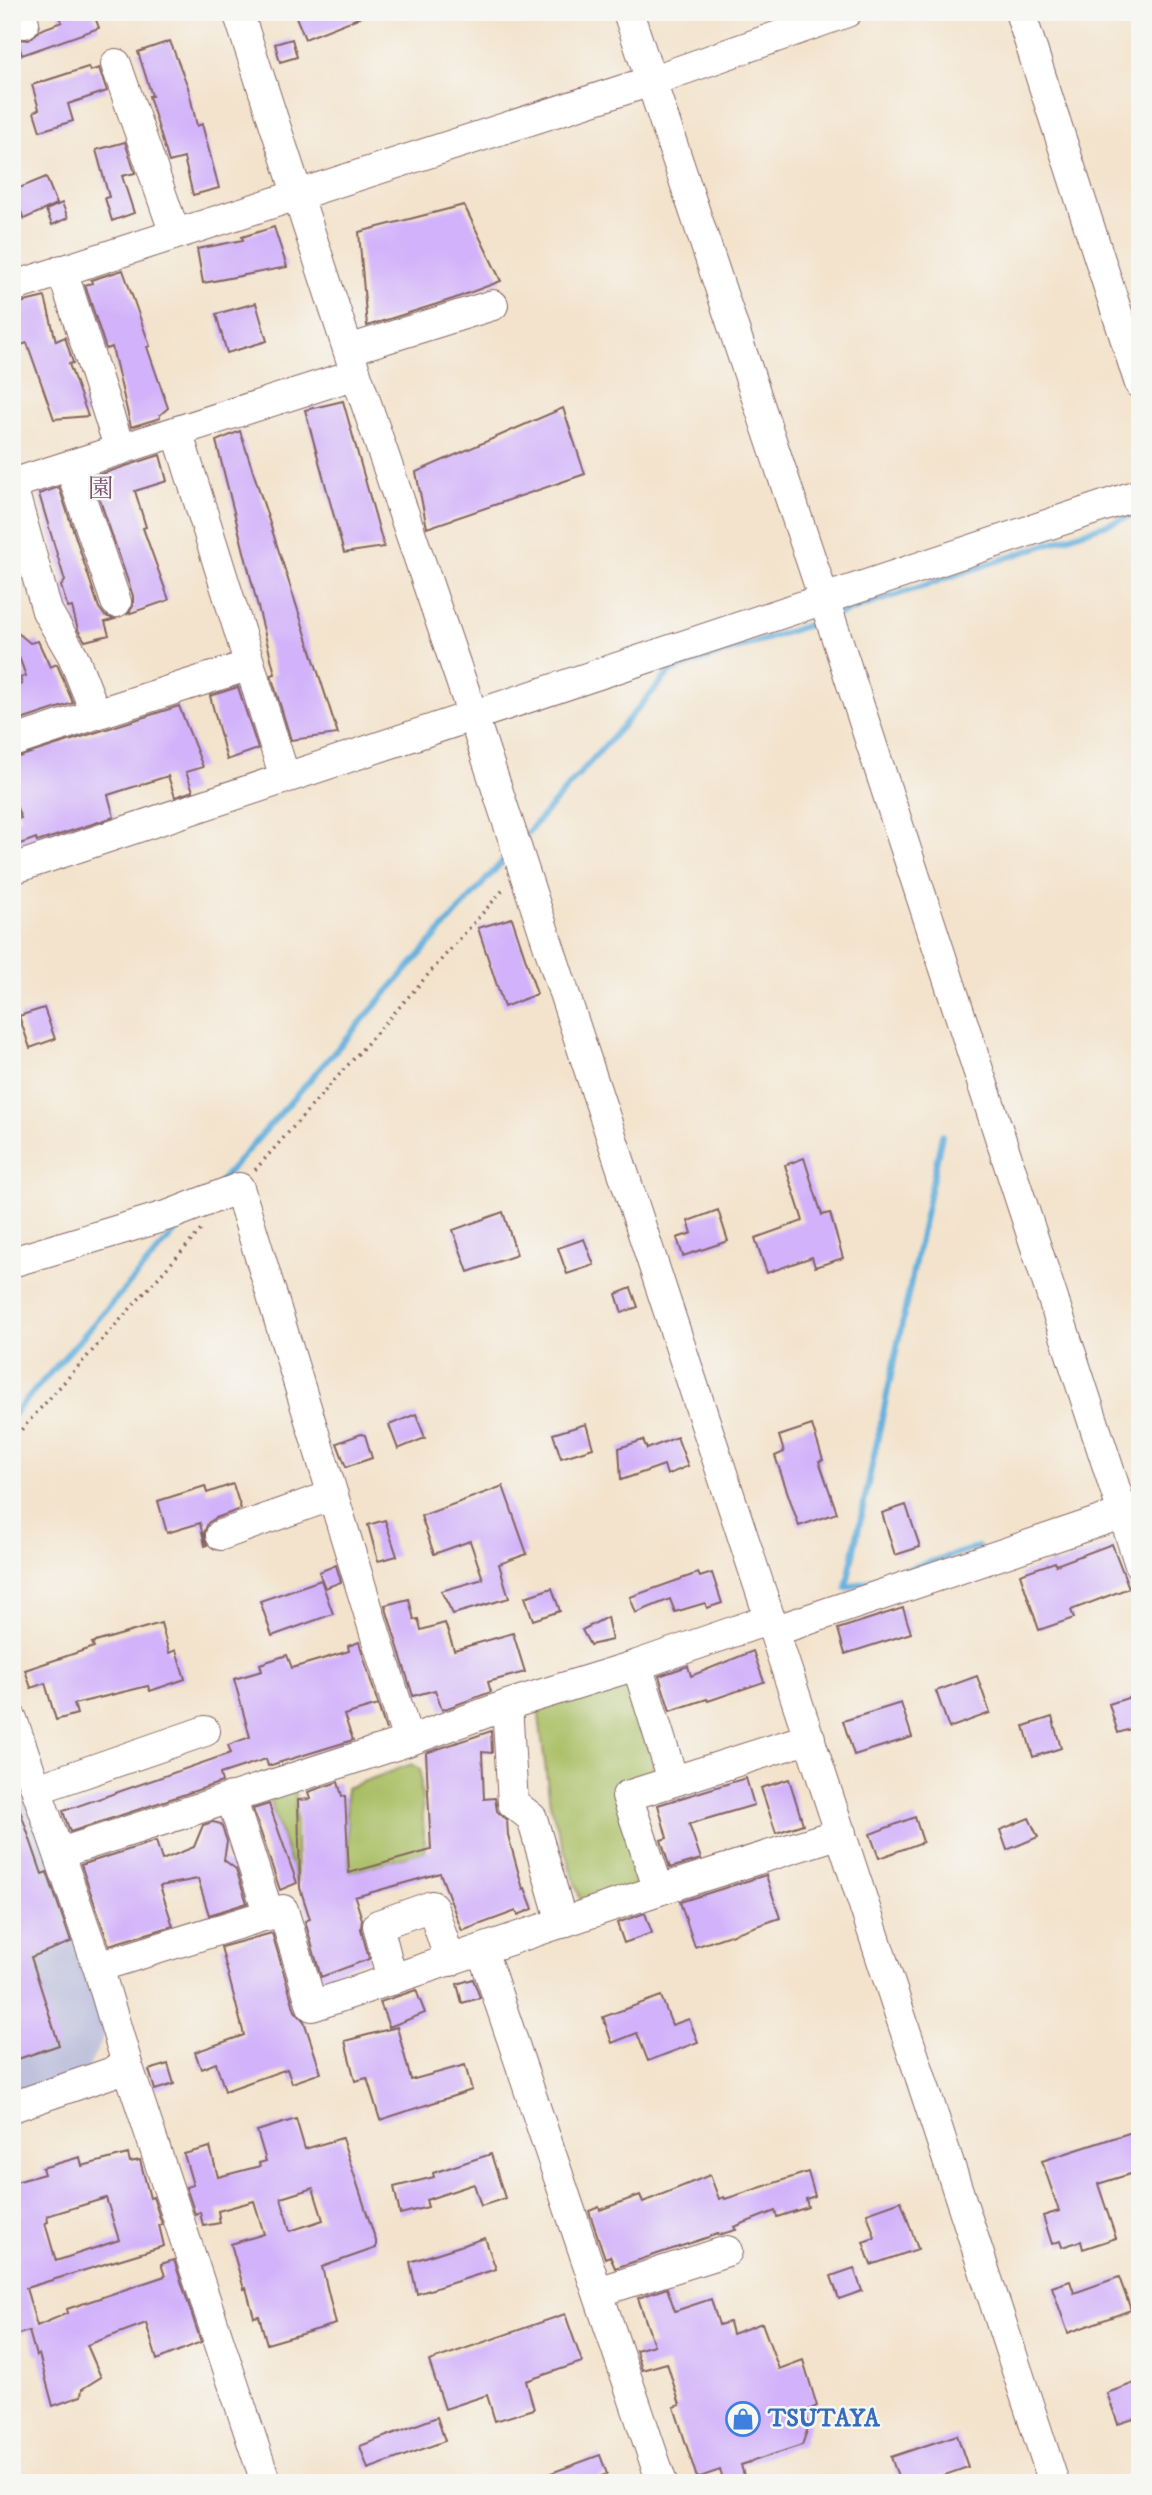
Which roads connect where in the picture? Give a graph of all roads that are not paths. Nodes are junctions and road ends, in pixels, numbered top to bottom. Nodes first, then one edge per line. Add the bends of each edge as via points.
1 (238, 12) edge
2 (628, 12) edge
3 (847, 12) edge
4 (1020, 12) edge
5 (116, 64) dead end
6 (651, 81) junction
7 (296, 194) junction
8 (175, 234) junction
9 (62, 270) junction
10 (12, 287) edge
11 (493, 305) dead end
12 (352, 362) junction
13 (1140, 384) edge
14 (177, 432) junction
15 (120, 450) junction
16 (71, 466) junction
17 (12, 485) edge
18 (1140, 494) edge
19 (824, 599) junction
20 (116, 602) dead end
21 (250, 664) junction
22 (96, 714) junction
23 (473, 716) junction
24 (12, 742) edge
25 (285, 778) junction
26 (13, 867) edge
27 (12, 1262) edge
28 (333, 1495) junction
29 (1131, 1511) edge
30 (220, 1535) dead end
31 (1140, 1565) edge
32 (772, 1625) junction
33 (637, 1665) junction
34 (507, 1704) junction
35 (12, 1719) edge
36 (205, 1731) dead end
37 (810, 1738) junction
38 (408, 1741) junction
39 (673, 1780) junction
40 (37, 1789) junction
41 (231, 1797) junction
42 (841, 1833) junction
43 (60, 1853) junction
44 (659, 1890) junction
45 (270, 1915) junction
46 (562, 1923) junction
47 (482, 1951) junction
48 (450, 1961) junction
49 (98, 1967) junction
50 (392, 1980) junction
51 (128, 2067) junction
52 (12, 2107) edge
53 (727, 2251) dead end
54 (598, 2292) junction
55 (266, 2483) edge
56 (662, 2483) edge
57 (1054, 2483) edge

1 - 7 street
2 - 6 street
3 - 6 street
4 - 13 street
5 - 8 street
6 - 7 street
6 - 19 street
7 - 8 street
7 - 12 street
8 - 9 street
9 - 10 street
9 - 15 street
11 - 12 street
12 - 14 street
12 - 23 street
14 - 15 street
14 - 21 street
15 - 16 street
16 - 17 street
16 - 20 street
17 - 22 street via 47,611 73,656
18 - 19 street
19 - 23 street
19 - 29 street
21 - 22 street
21 - 25 street
22 - 24 street
23 - 25 street
23 - 32 street
25 - 26 street
27 - 28 street via 172,1214 239,1188
28 - 30 street
28 - 38 street
29 - 31 street
29 - 32 street
32 - 33 street
32 - 37 street
33 - 34 street
33 - 39 street
34 - 38 street
34 - 46 street via 513,1803 532,1818
35 - 40 street
36 - 40 street
37 - 39 street
37 - 42 street
38 - 41 street
39 - 44 street via 627,1797
40 - 43 street
41 - 43 street
41 - 45 street
42 - 44 street
42 - 57 street
43 - 49 street
44 - 46 street
45 - 49 street
45 - 50 street via 283,1910 312,2006
46 - 47 street
47 - 48 street
47 - 54 street
48 - 50 street
48 - 50 street via 432,1906 378,1925
49 - 51 street
51 - 52 street
51 - 55 street
53 - 54 street
54 - 56 street

